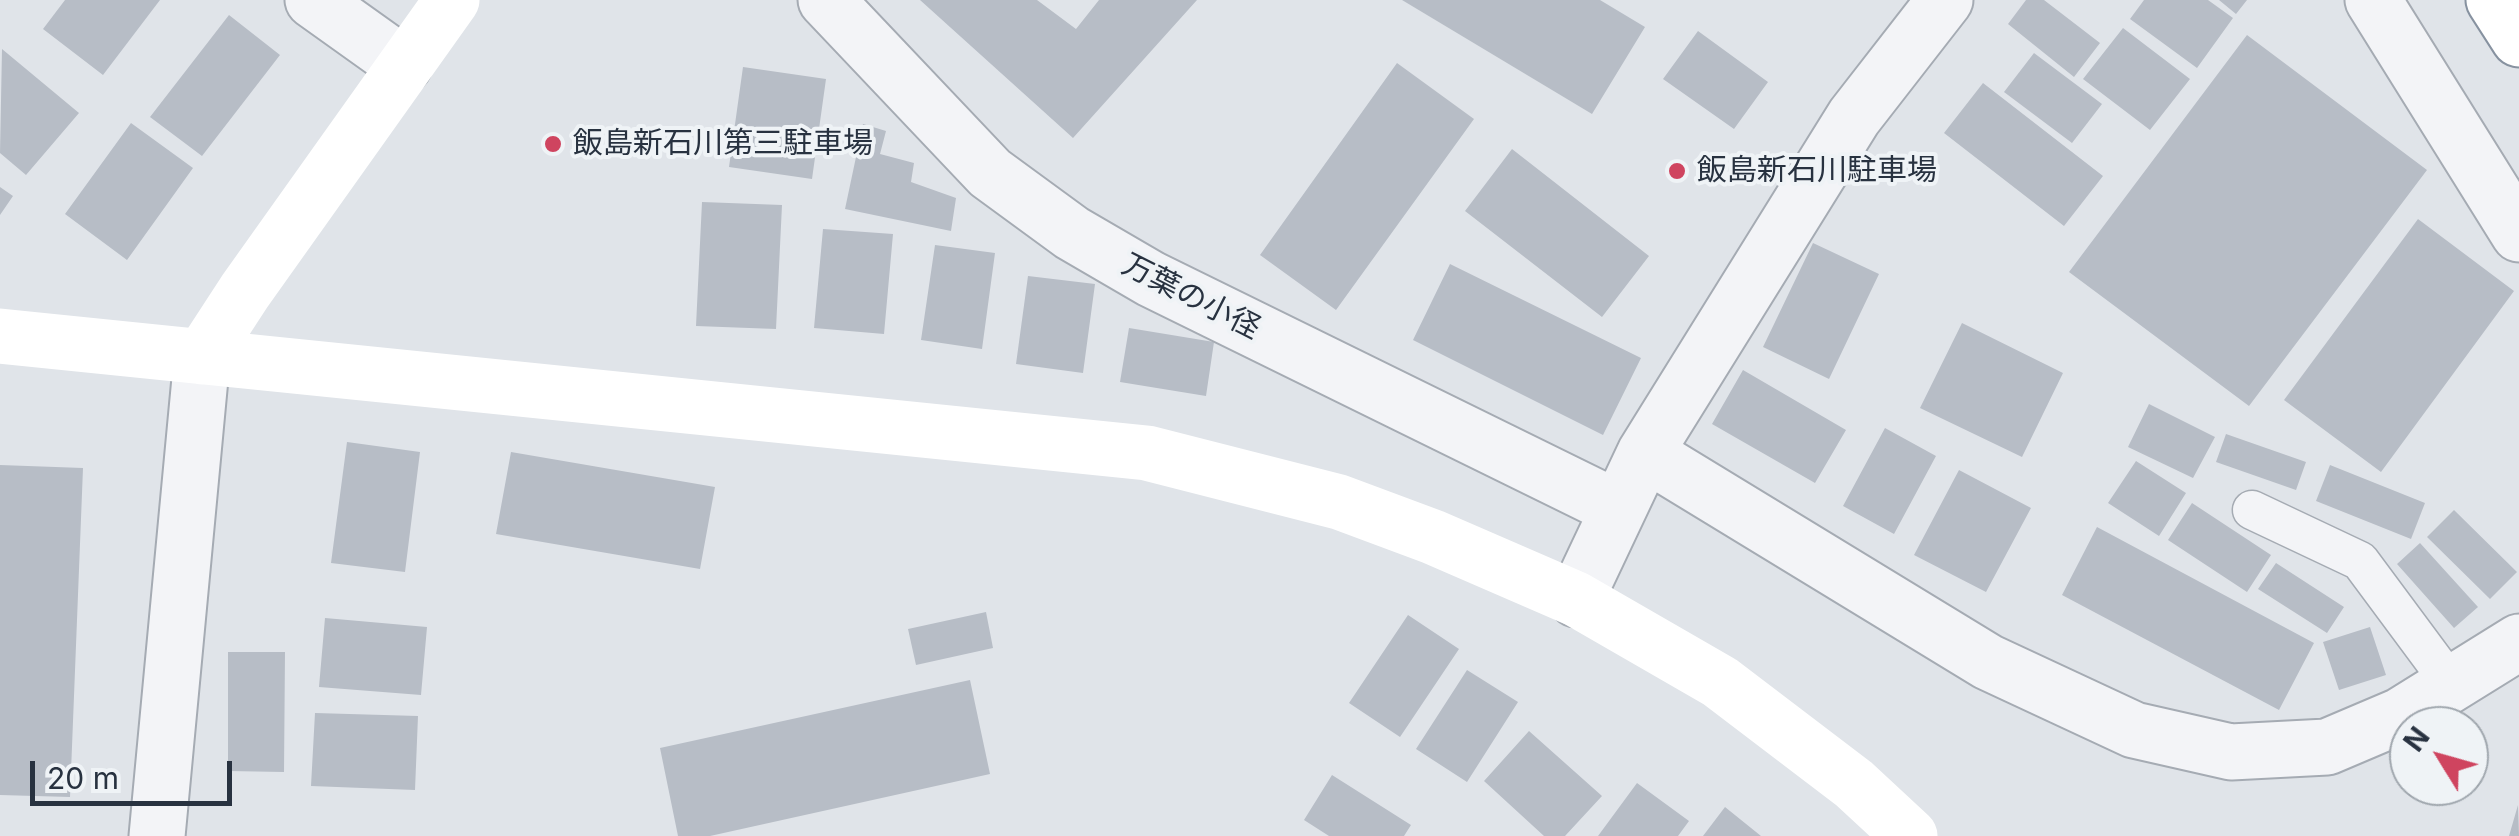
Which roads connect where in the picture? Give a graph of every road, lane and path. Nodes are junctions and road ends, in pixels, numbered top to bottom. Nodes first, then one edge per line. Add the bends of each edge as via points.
1 (313, 0) edge
2 (452, 0) edge
3 (826, 0) edge
4 (1945, 0) edge
5 (2373, 0) edge
6 (2494, 0) edge
7 (2519, 39) edge
8 (404, 65) junction
9 (2519, 234) edge
10 (0, 336) edge
11 (202, 357) junction
12 (1645, 453) junction
13 (1616, 508) junction
14 (2252, 510) dead end
15 (1576, 598) junction
16 (2519, 642) edge
17 (2452, 685) junction
18 (158, 836) edge
19 (1910, 836) edge

1 - 8 street
2 - 8 main road
3 - 13 street, 万葉の小径 via 990,173 1072,234
4 - 12 street via 1854,117
5 - 9 street
6 - 7 main road
8 - 11 main road
10 - 11 main road
11 - 15 main road via 1147,453 1339,502
11 - 18 street
12 - 13 street
12 - 17 street via 1988,662 2134,730 2232,752 2327,747
13 - 15 street
14 - 17 lane via 2360,561
15 - 19 main road via 1720,682 1854,784
16 - 17 street

